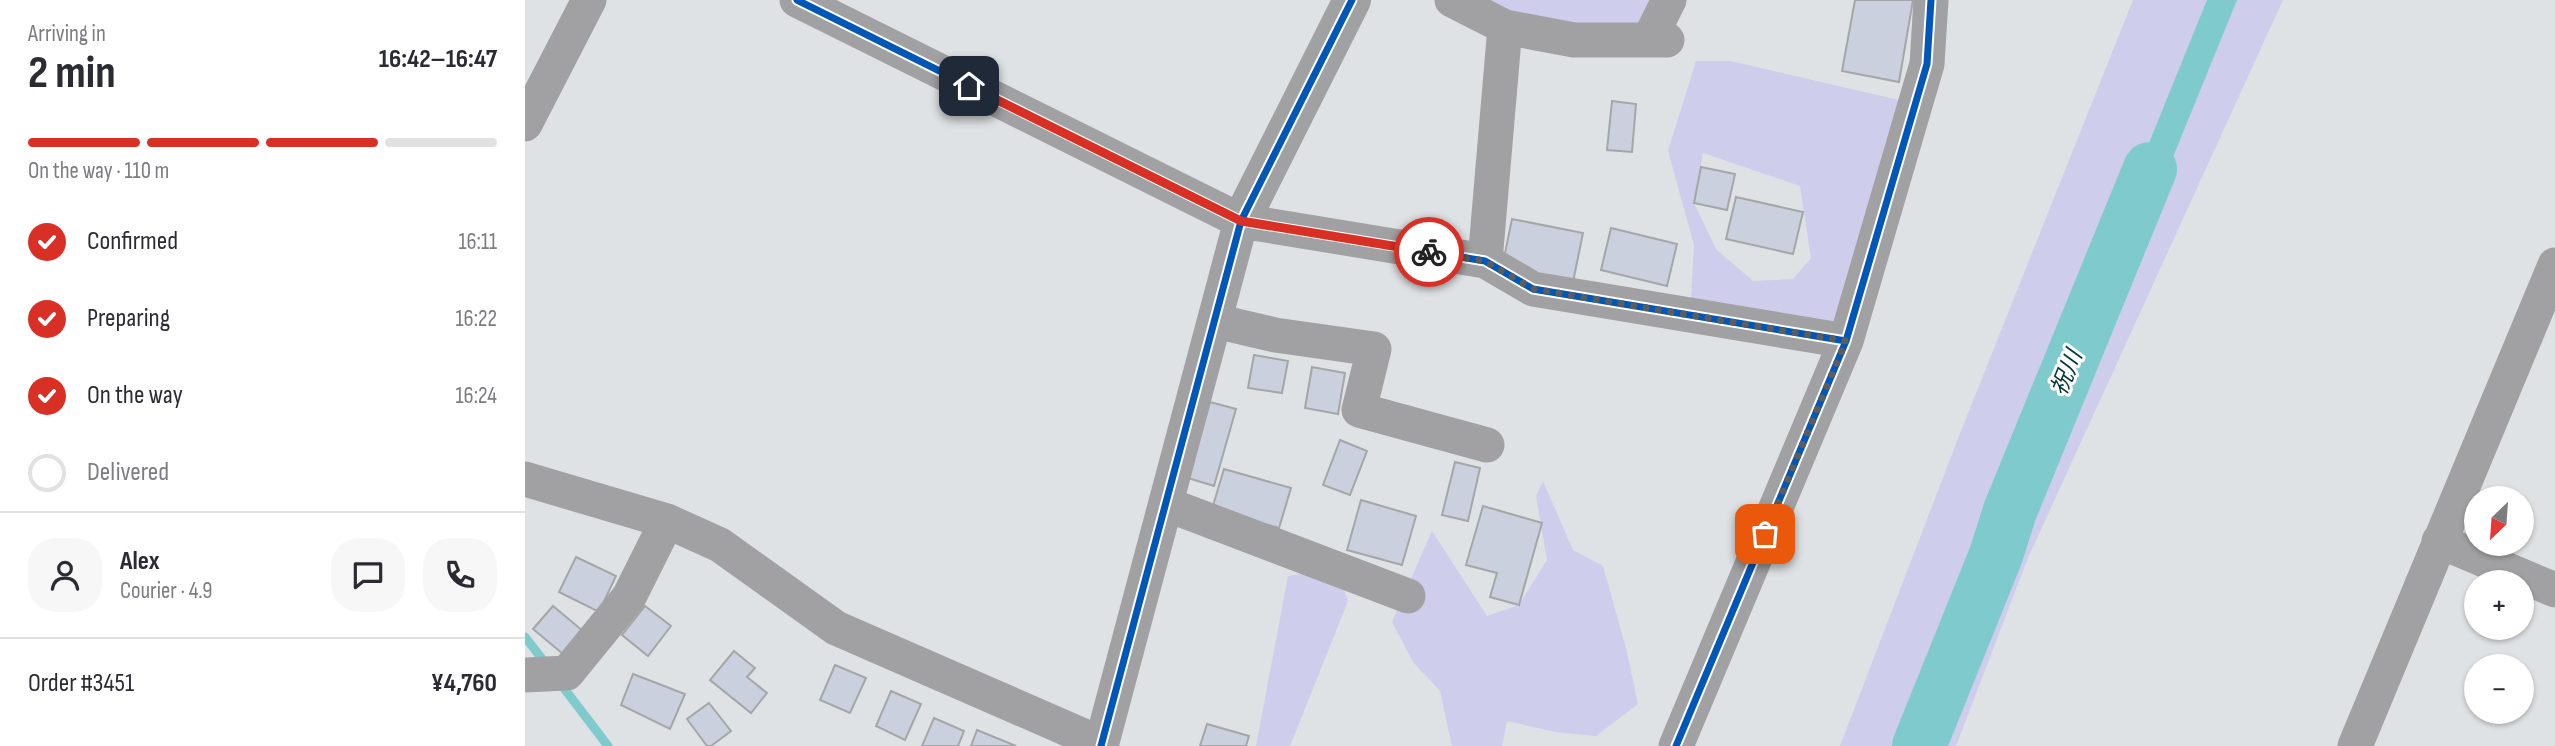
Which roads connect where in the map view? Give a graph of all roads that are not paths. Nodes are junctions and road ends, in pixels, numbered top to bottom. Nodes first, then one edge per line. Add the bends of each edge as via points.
1 (589, 0) edge
2 (797, 0) edge
3 (1352, 0) edge
4 (1452, 0) edge
5 (1669, 0) edge
6 (1931, 0) edge
7 (1505, 27) junction
8 (525, 124) edge
9 (1241, 221) junction
10 (1485, 261) junction
11 (2555, 265) edge
12 (1215, 321) junction
13 (1846, 341) junction
14 (1487, 445) dead end
15 (525, 479) edge
16 (1166, 504) junction
17 (667, 521) junction
18 (2439, 541) junction
19 (2555, 590) edge
20 (1408, 596) dead end
21 (525, 675) edge
22 (1102, 745) edge
23 (1676, 746) edge
24 (2355, 746) edge

1 - 8 street
2 - 9 street
3 - 9 street
4 - 7 street
5 - 7 street via 1658,40 1574,40
6 - 13 street via 1927,64
7 - 10 street
9 - 10 street
9 - 12 street
10 - 13 street via 1533,289
11 - 18 street
12 - 14 street via 1275,335 1374,348 1359,410
12 - 16 street
13 - 23 street
15 - 17 street
16 - 20 street
16 - 22 street
17 - 21 street via 629,597 567,673
17 - 22 street via 720,545 836,628
18 - 19 street
18 - 24 street

